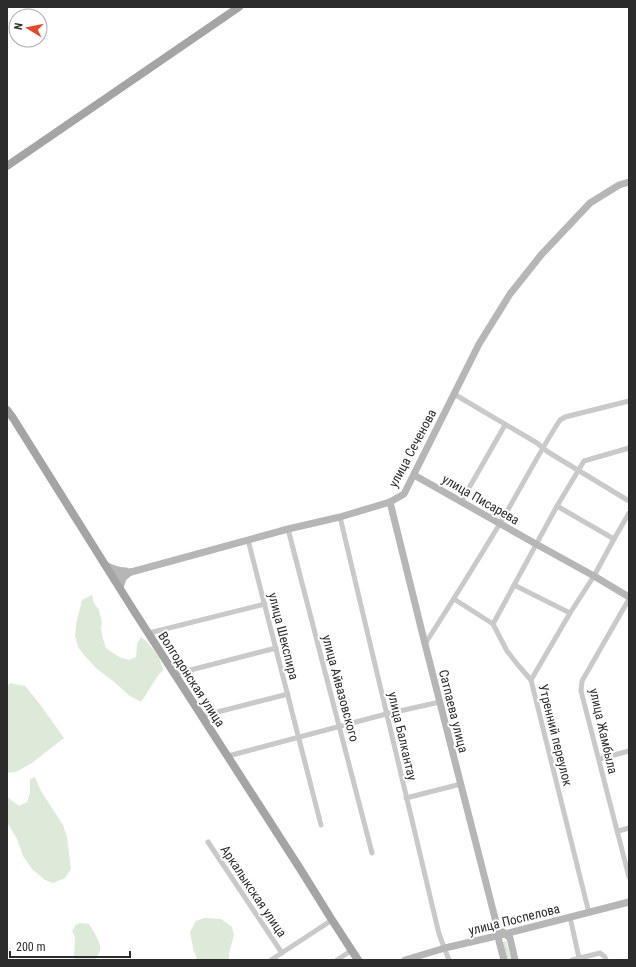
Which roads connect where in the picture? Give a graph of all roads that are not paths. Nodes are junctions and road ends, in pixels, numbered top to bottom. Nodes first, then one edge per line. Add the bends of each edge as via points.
1 (238, 7) edge
2 (7, 166) edge
3 (629, 182) edge
4 (454, 394) junction
5 (629, 401) edge
6 (7, 410) edge
7 (505, 425) junction
8 (542, 448) junction
9 (629, 448) edge
10 (578, 471) junction
11 (414, 475) junction
12 (629, 501) edge
13 (390, 502) junction
14 (460, 502) junction
15 (557, 506) junction
16 (629, 513) edge
17 (340, 517) junction
18 (500, 524) junction
19 (288, 528) junction
20 (614, 539) junction
21 (248, 540) junction
22 (536, 544) junction
23 (104, 564) junction
24 (130, 572) junction
25 (113, 576) junction
26 (594, 576) junction
27 (514, 585) junction
28 (120, 588) junction
29 (629, 598) edge
30 (454, 599) junction
31 (265, 604) junction
32 (570, 613) junction
33 (493, 624) junction
34 (149, 633) junction
35 (425, 644) junction
36 (276, 648) junction
37 (174, 674) junction
38 (531, 680) junction
39 (288, 694) junction
40 (440, 702) junction
41 (386, 714) junction
42 (202, 716) junction
43 (339, 727) junction
44 (299, 737) junction
45 (629, 751) edge
46 (228, 756) junction
47 (599, 759) junction
48 (461, 784) junction
49 (406, 798) junction
50 (322, 825) dead end
51 (629, 828) edge
52 (618, 831) junction
53 (208, 842) dead end
54 (372, 853) dead end
55 (629, 877) edge
56 (629, 902) edge
57 (589, 913) junction
58 (570, 917) junction
59 (332, 920) junction
60 (502, 934) junction
61 (445, 948) junction
62 (352, 950) junction
63 (282, 953) junction
64 (579, 958) junction
65 (271, 960) edge
66 (337, 960) edge
67 (358, 960) edge
68 (405, 960) edge
69 (448, 960) edge
70 (504, 960) edge
71 (515, 960) edge
72 (572, 960) edge
73 (606, 960) edge

1 - 2 main road
3 - 4 street, улица Сеченова via 619,185 590,203 541,254 510,294 479,344
4 - 7 street
4 - 11 street, улица Сеченова
5 - 8 street via 565,417 560,420
6 - 23 main road, Волгодонская улица
7 - 8 street
7 - 14 street
8 - 10 street
8 - 18 street
9 - 10 street via 584,461
10 - 12 street
10 - 15 street
11 - 13 street, улица Сеченова via 404,494
11 - 14 street, улица Писарева
13 - 17 street, улица Сеченова
13 - 35 street, Сатпаева улица
14 - 18 street, улица Писарева
15 - 20 street
15 - 22 street
16 - 20 street, Утренний переулок
17 - 19 street, улица Сеченова
17 - 41 street, улица Балкантау
18 - 22 street, улица Писарева
18 - 30 street
19 - 21 street, улица Сеченова
19 - 43 street, улица Айвазовского
20 - 26 street, Утренний переулок
21 - 24 street, улица Сеченова
21 - 31 street, улица Шекспира
22 - 26 street, улица Писарева
22 - 27 street
23 - 24 street via 118,571
23 - 25 main road, Волгодонская улица
24 - 25 street, улица Сеченова
24 - 28 street via 123,578
25 - 28 main road, Волгодонская улица
26 - 29 street, улица Писарева
26 - 32 street, Утренний переулок
27 - 32 street
27 - 33 street
28 - 34 main road, Волгодонская улица
29 - 47 street, улица Жамбыла via 582,681 581,691
30 - 33 street
30 - 35 street
31 - 34 street
31 - 36 street, улица Шекспира
32 - 38 street, Утренний переулок
33 - 38 street via 507,651
34 - 37 main road, Волгодонская улица
35 - 40 street, Сатпаева улица
36 - 37 street
36 - 39 street, улица Шекспира
37 - 42 main road, Волгодонская улица
38 - 57 street, Утренний переулок
39 - 42 street
39 - 44 street, улица Шекспира
40 - 41 street
40 - 48 street, Сатпаева улица
41 - 43 street
41 - 49 street, улица Балкантау
42 - 46 main road, Волгодонская улица
43 - 44 street
43 - 54 street, улица Айвазовского
44 - 46 street
44 - 50 street, улица Шекспира
45 - 47 street
46 - 59 main road, Волгодонская улица
47 - 52 street, улица Жамбыла
48 - 49 street
48 - 60 street, Сатпаева улица via 497,926
49 - 61 street, улица Балкантау via 439,934
51 - 52 street
52 - 55 street, улица Жамбыла
53 - 63 street, Аркалыкская улица
56 - 57 street, улица Поспелова
57 - 58 street, улица Поспелова
58 - 60 street, улица Поспелова
58 - 64 street
59 - 62 main road, Волгодонская улица
59 - 63 street
60 - 61 street, улица Поспелова
60 - 70 street
60 - 71 street, Сатпаева улица via 510,938
61 - 68 street, улица Поспелова
61 - 69 street, улица Балкантау
62 - 66 street
62 - 67 main road, Волгодонская улица
63 - 65 street
64 - 72 street
64 - 73 street via 600,953

